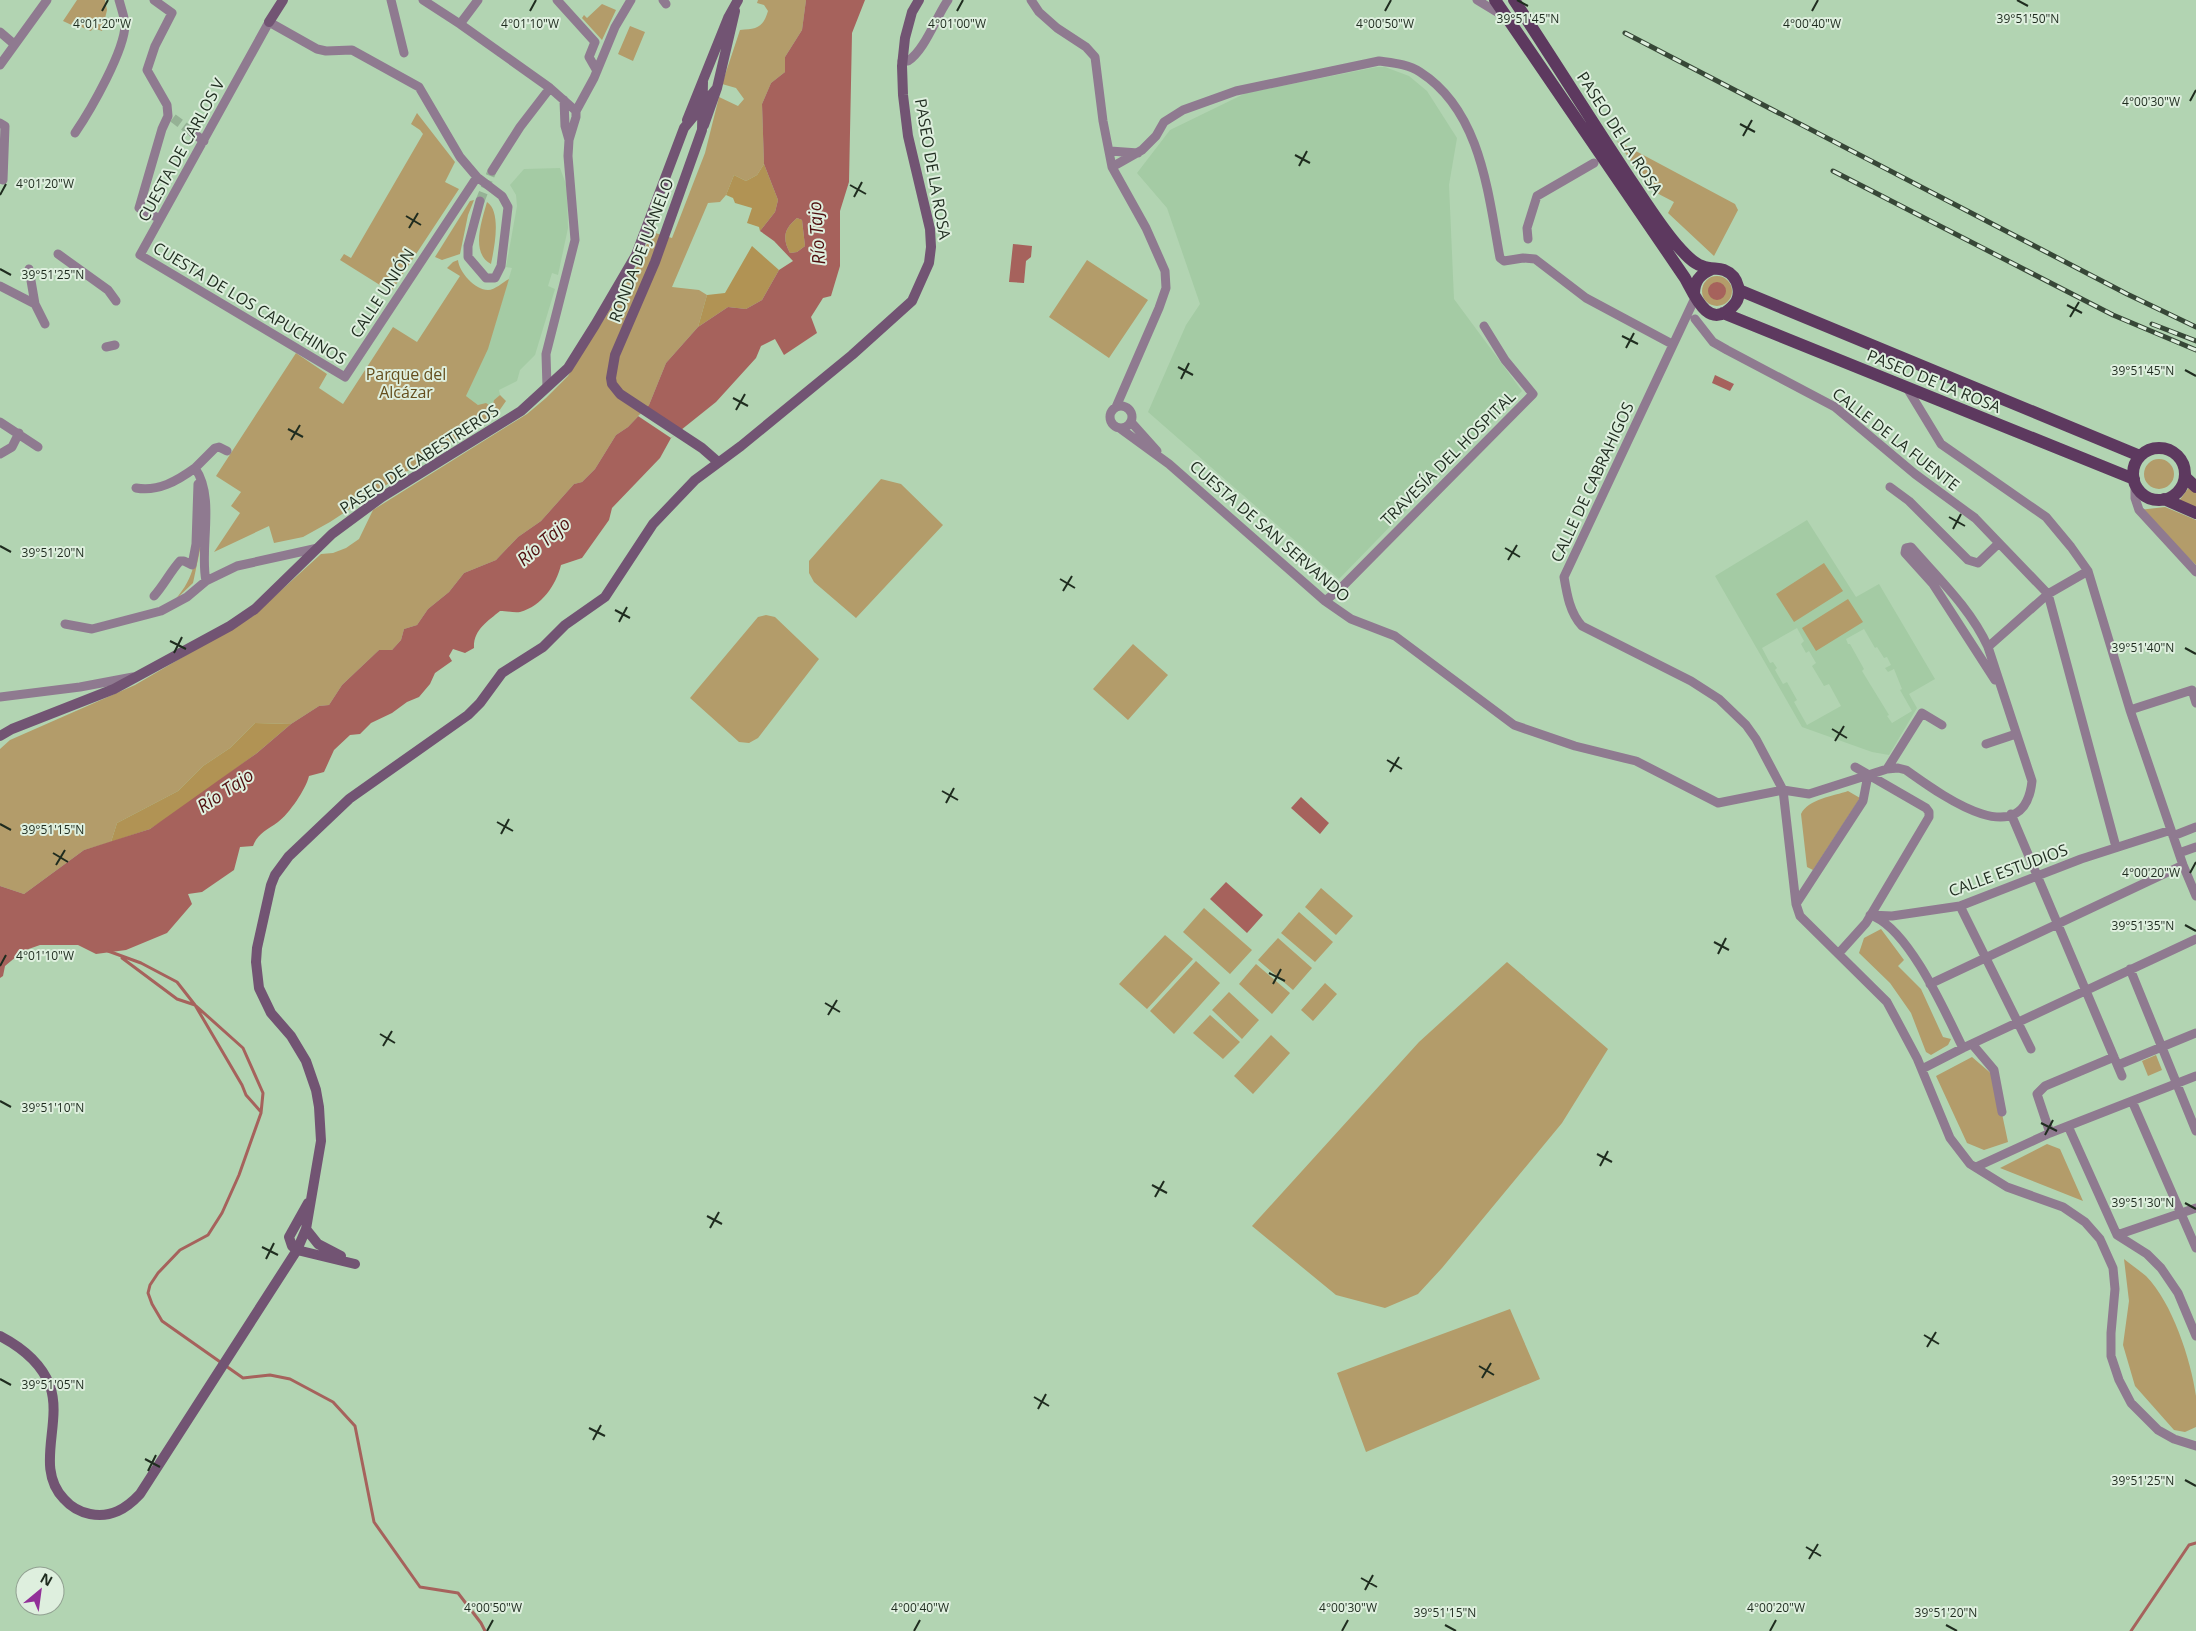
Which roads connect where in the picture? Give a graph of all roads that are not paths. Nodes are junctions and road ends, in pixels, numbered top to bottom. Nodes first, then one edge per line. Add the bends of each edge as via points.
1 (47, 0) edge
2 (119, 0) edge
3 (154, 0) edge
4 (282, 0) edge
5 (392, 0) edge
6 (423, 0) edge
7 (478, 0) edge
8 (557, 0) edge
9 (631, 0) edge
10 (919, 0) edge
11 (948, 0) edge
12 (1032, 0) edge
13 (1477, 0) edge
14 (1495, 0) edge
15 (1514, 0) edge
16 (737, 4) edge
17 (1510, 20) junction
18 (269, 22) junction
19 (460, 24) junction
20 (0, 32) edge
21 (14, 44) junction
22 (404, 53) dead end
23 (902, 61) junction
24 (0, 65) edge
25 (597, 71) junction
26 (703, 82) junction
27 (550, 88) junction
28 (717, 88) junction
29 (564, 100) junction
30 (702, 108) junction
31 (576, 111) junction
32 (564, 116) junction
33 (576, 121) junction
34 (0, 123) edge
35 (684, 128) junction
36 (702, 130) junction
37 (193, 133) tunnel mouth
38 (75, 134) dead end
39 (569, 140) junction
40 (204, 141) junction
41 (1110, 151) junction
42 (1138, 153) junction
43 (1594, 162) dead end
44 (1112, 167) junction
45 (492, 171) tunnel mouth
46 (477, 177) junction
47 (1, 180) edge
48 (480, 201) tunnel mouth
49 (160, 219) junction
50 (1528, 239) dead end
51 (58, 254) dead end
52 (140, 255) joint
53 (29, 269) dead end
54 (1712, 269) junction
55 (0, 286) edge
56 (1739, 290) junction
57 (1695, 296) junction
58 (116, 300) dead end
59 (35, 304) junction
60 (1723, 313) junction
61 (1700, 315) junction
62 (45, 324) dead end
63 (1484, 326) dead end
64 (1677, 335) junction
65 (1672, 344) junction
66 (345, 377) joint
67 (1128, 382) junction
68 (547, 387) junction
69 (1907, 388) junction
70 (1116, 407) junction
71 (1128, 408) junction
72 (0, 422) edge
73 (1131, 422) junction
74 (1121, 428) junction
75 (18, 433) junction
76 (38, 447) dead end
77 (227, 451) dead end
78 (0, 454) edge
79 (2140, 456) junction
80 (718, 462) junction
81 (1169, 464) junction
82 (195, 468) junction
83 (200, 477) junction
84 (2185, 477) junction
85 (2134, 481) junction
86 (1890, 487) dead end
87 (2196, 487) edge
88 (136, 488) dead end
89 (2164, 499) junction
90 (2196, 513) edge
91 (1999, 542) junction
92 (318, 548) junction
93 (2088, 571) junction
94 (2196, 572) edge
95 (206, 581) junction
96 (2048, 594) junction
97 (154, 596) dead end
98 (1325, 602) junction
99 (65, 624) dead end
100 (1988, 647) junction
101 (136, 677) junction
102 (0, 696) edge
103 (2196, 703) edge
104 (2130, 710) junction
105 (2009, 711) junction
106 (1942, 725) dead end
107 (2016, 734) junction
108 (0, 736) edge
109 (1986, 744) dead end
110 (1855, 767) dead end
111 (1887, 768) junction
112 (1868, 776) junction
113 (1783, 790) junction
114 (2011, 814) junction
115 (2196, 827) edge
116 (2172, 833) junction
117 (2196, 847) edge
118 (2116, 848) junction
119 (2179, 853) junction
120 (2183, 865) junction
121 (2036, 877) junction
122 (2196, 896) edge
123 (1796, 904) junction
124 (1960, 906) junction
125 (1870, 915) junction
126 (2058, 924) junction
127 (2196, 939) edge
128 (1839, 953) junction
129 (1987, 957) junction
130 (2130, 969) junction
131 (1930, 984) junction
132 (2087, 989) junction
133 (2018, 1022) junction
134 (2196, 1033) edge
135 (2163, 1045) junction
136 (1967, 1046) junction
137 (2031, 1049) dead end
138 (2116, 1061) junction
139 (1922, 1070) junction
140 (2122, 1076) dead end
141 (2196, 1076) edge
142 (2177, 1084) junction
143 (2132, 1101) junction
144 (2002, 1112) dead end
145 (2068, 1126) junction
146 (2196, 1130) edge
147 (2050, 1133) junction
148 (1976, 1168) junction
149 (312, 1196) junction
150 (2196, 1208) edge
151 (2181, 1213) junction
152 (306, 1229) junction
153 (2117, 1235) junction
154 (2196, 1248) edge
155 (297, 1250) junction
156 (0, 1336) edge
157 (2196, 1336) edge
158 (2196, 1446) edge

1 - 21 street
2 - 38 street via 125,23 122,40 93,105
3 - 49 street via 172,13 147,70 171,117 162,129 139,208
4 - 18 main road
5 - 22 street
6 - 19 street
7 - 19 street
8 - 25 street via 595,42 589,57
9 - 25 street via 615,27
10 - 23 main road, PASEO DE LA ROSA via 911,17
11 - 23 street via 918,52 908,61
12 - 41 street via 1045,17 1095,57
13 - 17 street, PASEO DE LA ROSA
14 - 17 main road, PASEO DE LA ROSA
15 - 54 main road, PASEO DE LA ROSA via 1669,236 1689,258
16 - 26 main road, PASEO DE CABESTREROS via 728,18
16 - 28 main road
17 - 57 main road, PASEO DE LA ROSA
18 - 40 street, CUESTA DE CARLOS V
18 - 46 street via 317,49 352,50 419,87 460,157
19 - 27 street
20 - 21 street
21 - 24 street
23 - 80 main road, PASEO DE LA ROSA via 908,136 930,229 929,263 922,283 912,301 898,315
25 - 31 street
26 - 30 main road, RONDA DE JUANELO
26 - 35 main road, PASEO DE CABESTREROS
27 - 29 street
27 - 45 street
28 - 30 main road
28 - 36 main road
29 - 31 street
29 - 32 street
30 - 35 main road
30 - 36 main road, RONDA DE JUANELO
31 - 33 street
32 - 33 street
32 - 39 street
33 - 39 street
34 - 47 street via 5,126
35 - 68 main road, PASEO DE CABESTREROS via 636,255 568,368
36 - 80 main road, RONDA DE JUANELO via 655,262 615,355 612,384 625,398
37 - 40 street
39 - 68 street via 574,240 546,354
40 - 49 street, CUESTA DE CARLOS V
41 - 42 street
41 - 44 street
42 - 44 street
42 - 65 street via 1156,136 1164,122 1183,110 1236,91 1380,61 1419,71 1443,91 1474,140 1500,258 1504,261 1535,259 1586,298
43 - 50 street via 1537,196 1527,228
44 - 67 street via 1146,228 1166,279 1159,308
46 - 48 street via 502,196 508,208 501,266 495,278 486,278 468,257
46 - 66 street, CALLE UNIÓN
49 - 52 street, CUESTA DE CARLOS V
51 - 58 street via 108,290
52 - 66 street, CUESTA DE LOS CAPUCHINOS
53 - 59 street
54 - 56 main road, PASEO DE LA ROSA via 1729,272
54 - 57 main road via 1696,281
55 - 59 street
56 - 60 main road via 1735,304
56 - 79 main road, PASEO DE LA ROSA
57 - 61 main road, PASEO DE LA ROSA
57 - 64 street, CALLE DE CABRAHIGOS
59 - 62 street
60 - 61 main road, PASEO DE LA ROSA
60 - 69 main road, PASEO DE LA ROSA
61 - 64 street
61 - 91 street, CALLE DE LA FUENTE via 1714,342 1836,406 1915,474 1975,518
63 - 98 street, TRAVESÍA DEL HOSPITAL via 1504,360 1532,394
64 - 65 street, CALLE DE CABRAHIGOS
65 - 113 street, CALLE DE CABRAHIGOS via 1564,577 1568,599 1575,618 1582,626 1691,681 1719,700 1756,739
67 - 70 street
67 - 71 street
68 - 92 main road, PASEO DE CABESTREROS via 521,411 382,497
69 - 85 main road, PASEO DE LA ROSA
69 - 93 street via 1941,444 2046,517
70 - 71 street
70 - 74 street via 1110,417 1114,425
71 - 73 street via 1133,417
72 - 75 street
73 - 74 street
73 - 81 street
74 - 81 street
75 - 76 street
75 - 78 street via 12,447
77 - 82 street via 215,448
79 - 84 main road via 2147,450 2166,448 2181,459
79 - 85 main road via 2134,466
80 - 149 main road, PASEO DE LA ROSA via 653,524 605,597 565,625 543,647 502,673 468,715 349,798 289,856 275,875 258,948 256,974 263,1000 298,1047 316,1090 321,1141
81 - 98 street, CUESTA DE SAN SERVANDO
82 - 83 street
82 - 88 street via 165,486 147,490
83 - 95 street via 206,519
83 - 97 street via 192,565 180,561
84 - 87 main road
84 - 89 main road via 2176,493
85 - 89 main road, PASEO DE LA ROSA via 2144,495
85 - 94 street via 2139,510
86 - 91 street via 1909,501 1968,560 1978,563
89 - 90 main road, PASEO DE LA ROSA
91 - 96 street, CALLE DE LA FUENTE
92 - 95 street via 238,566
92 - 101 main road, PASEO DE CABESTREROS via 255,609
93 - 96 street
93 - 104 street
95 - 99 street via 187,597 161,610 92,629
96 - 100 street
96 - 118 street, CALLE DE LA FUENTE
98 - 113 street, CUESTA DE SAN SERVANDO via 1351,619 1395,636 1514,725 1574,746 1636,761 1718,803
100 - 105 street
100 - 105 street via 1981,631 1952,593 1910,547 1906,548 1905,553 1933,584 1995,680
101 - 102 street
101 - 108 main road, PASEO DE CABESTREROS
103 - 104 street via 2192,690
104 - 116 street
105 - 107 street
106 - 111 street via 1922,712
107 - 109 street
107 - 114 street via 2032,781 2026,803
110 - 112 street
111 - 112 street
111 - 114 street via 1906,770 1946,798 1977,814 1999,817
112 - 113 street via 1809,794
112 - 123 street via 1864,801
112 - 125 street via 1929,812
113 - 123 street
114 - 121 street
115 - 116 street, CALLE ESTUDIOS
116 - 118 street, CALLE ESTUDIOS
116 - 119 street
117 - 119 street
118 - 121 street, CALLE ESTUDIOS
119 - 120 street
120 - 122 street
120 - 126 street
121 - 124 street, CALLE ESTUDIOS
121 - 126 street
123 - 128 street via 1800,916
124 - 125 street, CALLE ESTUDIOS via 1892,916
124 - 129 street
125 - 128 street
125 - 131 street via 1886,922
126 - 129 street
126 - 132 street
127 - 130 street
128 - 139 street via 1887,1002
129 - 131 street
129 - 133 street
130 - 132 street
130 - 135 street
131 - 136 street
132 - 133 street
132 - 138 street
133 - 136 street
133 - 137 street
134 - 135 street
135 - 138 street
135 - 142 street
136 - 139 street
136 - 144 street via 1994,1070
138 - 140 street
138 - 147 street via 2045,1086 2037,1094
139 - 148 street via 1950,1138
141 - 142 street
142 - 143 street
142 - 146 street
143 - 145 street
143 - 151 street
145 - 147 street
145 - 153 street
147 - 148 street
148 - 158 street via 2007,1187 2063,1207 2085,1222 2100,1239 2113,1268 2111,1356 2119,1380 2131,1404 2158,1430
149 - 152 main road, PASEO DE LA ROSA
149 - 155 main road via 288,1237
150 - 151 street
151 - 153 street
151 - 154 street
152 - 155 main road, PASEO DE LA ROSA
152 - 155 main road via 318,1244 355,1264
153 - 157 street via 2147,1254 2161,1268 2178,1294
155 - 156 main road, PASEO DE LA ROSA via 140,1494 123,1510 112,1514 82,1512 59,1494 50,1474 55,1407 46,1377 24,1352

